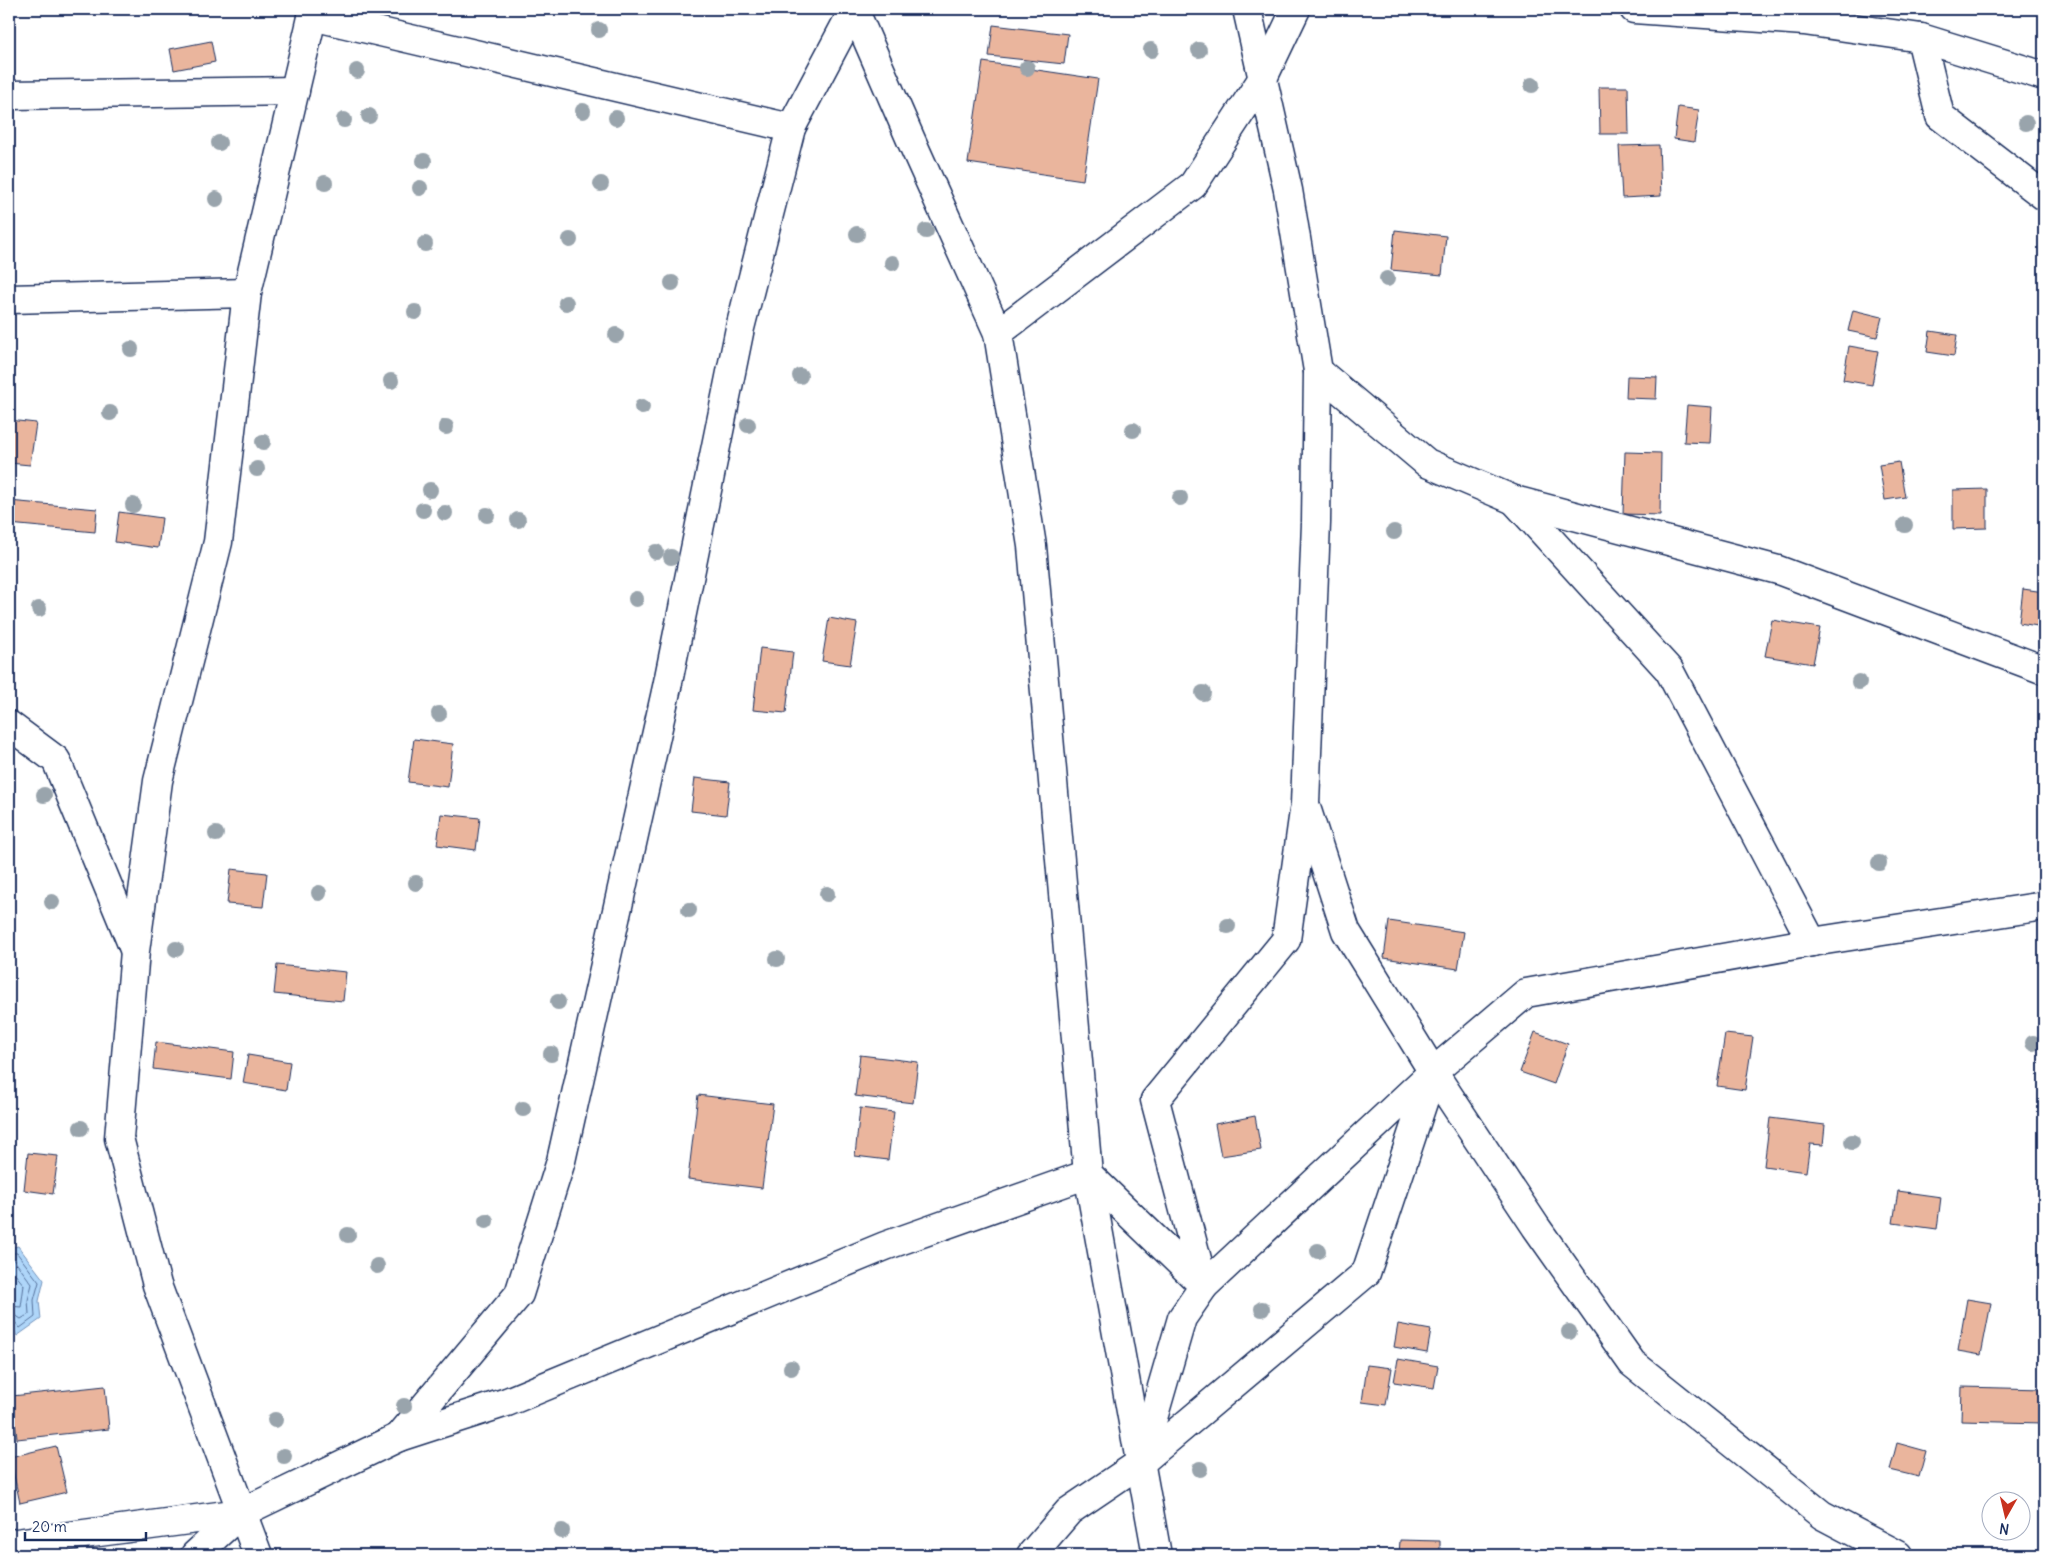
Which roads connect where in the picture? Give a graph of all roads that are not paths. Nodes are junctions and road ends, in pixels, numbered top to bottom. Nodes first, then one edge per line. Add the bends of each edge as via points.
1 (854, 9) edge
2 (1247, 9) edge
3 (1296, 9) edge
4 (1634, 9) edge
5 (313, 12) edge
6 (1848, 18) edge
7 (1921, 38) junction
8 (2044, 76) edge
9 (1263, 78) junction
10 (295, 91) junction
11 (9, 95) edge
12 (791, 128) junction
13 (2044, 196) edge
14 (247, 293) junction
15 (9, 299) edge
16 (998, 333) junction
17 (1318, 371) junction
18 (1514, 500) junction
19 (2044, 670) edge
20 (9, 724) edge
21 (1305, 804) junction
22 (2044, 906) edge
23 (1812, 942) junction
24 (134, 951) junction
25 (1433, 1072) junction
26 (1088, 1174) junction
27 (1204, 1286) junction
28 (399, 1437) junction
29 (1140, 1463) junction
30 (241, 1513) junction
31 (9, 1544) edge
32 (195, 1555) edge
33 (258, 1555) edge
34 (1031, 1555) edge
35 (1157, 1555) edge
36 (1898, 1555) edge

1 - 12 street
1 - 16 street
2 - 9 street
3 - 9 street
4 - 6 street via 1804,21
5 - 10 street
5 - 12 street
6 - 7 street
7 - 8 street
7 - 13 street via 1940,116
9 - 16 street via 1193,186
9 - 17 street via 1288,190
10 - 11 street
10 - 14 street
12 - 28 street via 740,328 667,687 562,1161 519,1294
14 - 15 street
14 - 24 street via 218,542 158,781
16 - 26 street via 1032,546
17 - 18 street via 1427,463
17 - 21 street via 1316,523
18 - 19 street via 1778,570
18 - 23 street via 1669,670
20 - 24 street via 56,760
21 - 25 street via 1346,931
21 - 27 street via 1286,940 1155,1100
22 - 23 street
23 - 25 street via 1526,993
24 - 30 street via 119,1138 157,1285
25 - 27 street
25 - 29 street via 1366,1273
25 - 36 street via 1632,1363 1822,1516
26 - 27 street
26 - 28 street via 886,1246 507,1402
26 - 29 street
27 - 29 street via 1182,1318
28 - 30 street
29 - 34 street via 1068,1511
29 - 35 street
30 - 31 street
30 - 32 street
30 - 33 street

